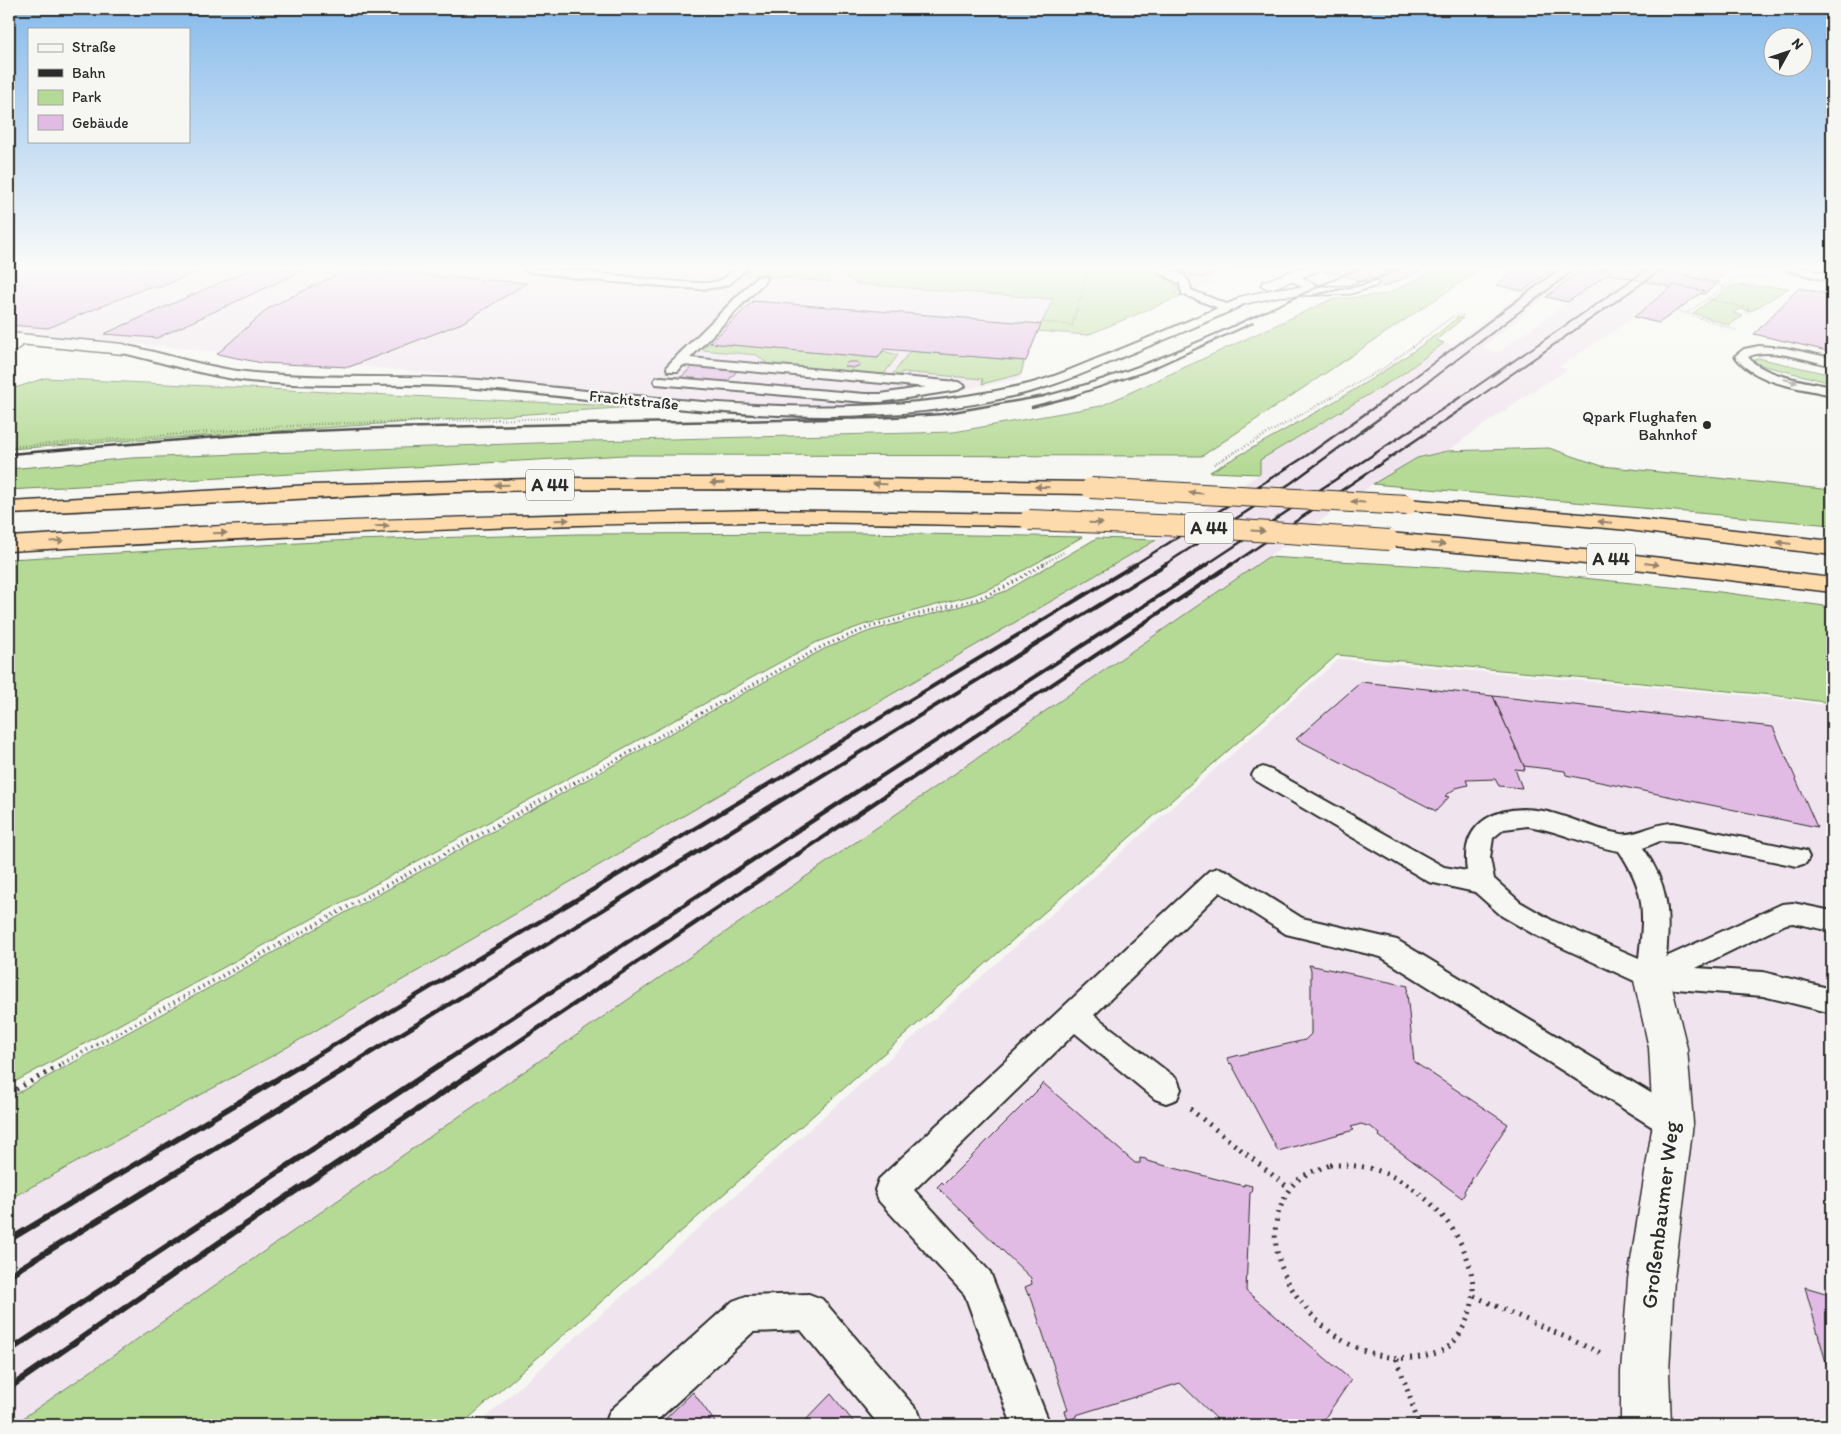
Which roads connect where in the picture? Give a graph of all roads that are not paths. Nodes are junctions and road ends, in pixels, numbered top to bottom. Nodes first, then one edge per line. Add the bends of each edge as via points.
1 (706, 335) edge
2 (1167, 335) edge
3 (16, 339) edge
4 (9, 349) edge
5 (123, 349) joint
6 (1748, 352) junction
7 (680, 361) junction
8 (1832, 362) edge
9 (1832, 373) edge
10 (660, 381) junction
11 (1832, 391) edge
12 (642, 401) junction
13 (9, 508) edge
14 (9, 544) edge
15 (1832, 548) edge
16 (1832, 586) edge
17 (1263, 775) dead end
18 (1626, 844) junction
19 (1798, 857) dead end
20 (1482, 884) junction
21 (1832, 921) edge
22 (1652, 976) junction
23 (1832, 1001) edge
24 (1074, 1016) junction
25 (1166, 1089) road end
26 (1673, 1123) junction
27 (624, 1425) edge
28 (904, 1425) edge
29 (1031, 1425) edge
30 (1646, 1425) edge

1 - 7 lane
2 - 12 lane, Frachtstraße via 1020,390 939,405 829,413 753,411
3 - 4 lane
3 - 5 street, Frachtstraße
5 - 12 lane, Frachtstraße via 212,371 252,377 442,381
6 - 8 lane via 1781,352
6 - 9 lane
6 -> 11 lane via 1741,358 1755,369
7 - 10 lane
7 - 10 lane via 958,386 865,398
10 - 12 lane
15 -> 13 highway, A 44, bridge via 1628,524 1407,505 1091,488 767,482 491,485
14 -> 16 highway, A 44, bridge via 454,523 762,516 1029,520 1183,526 1389,540 1618,560
17 - 20 lane via 1438,875
18 - 19 lane via 1666,832
18 - 20 lane via 1547,821 1530,818 1503,821 1482,836 1478,864
18 - 22 lane via 1644,871 1654,902
20 - 22 lane via 1511,909 1544,928
21 - 22 lane via 1794,913 1782,914
22 - 23 lane via 1763,984
22 - 26 street, Großenbaumer Weg via 1668,1048
24 - 25 lane
24 - 26 lane via 1218,878 1295,927 1388,948
24 - 29 lane via 892,1190 978,1284
26 - 30 street, Großenbaumer Weg via 1651,1279 1645,1372
27 - 28 lane via 746,1314 809,1312

